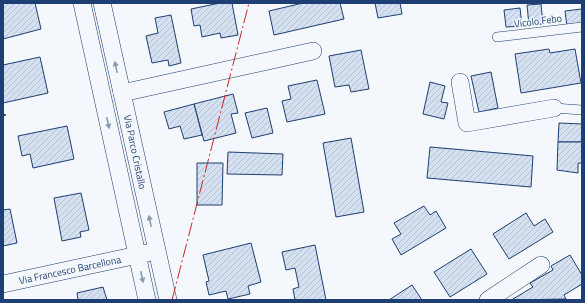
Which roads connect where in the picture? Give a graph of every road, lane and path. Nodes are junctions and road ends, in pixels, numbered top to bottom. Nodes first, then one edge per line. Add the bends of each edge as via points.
1 (82, 3) edge
2 (102, 3) edge
3 (582, 27) edge
4 (497, 37) dead end
5 (313, 51) dead end
6 (460, 82) dead end
7 (122, 92) junction
8 (554, 108) joint
9 (582, 110) edge
10 (157, 250) junction
11 (137, 256) junction
12 (541, 264) dead end
13 (3, 284) edge
14 (147, 300) edge
15 (168, 300) edge
16 (488, 300) edge

1 -> 11 street, Via Parco Cristallo
7 -> 2 street, Via Parco Cristallo
3 - 4 lane, Vicolo Febo
5 - 7 street
6 - 8 street via 467,123
10 -> 7 street, Via Parco Cristallo
8 - 9 lane
10 - 11 street, Via Francesco Barcellona
10 - 15 street, Via Parco Cristallo
11 - 13 street, Via Francesco Barcellona
11 -> 14 street, Via Parco Cristallo
12 - 16 street

